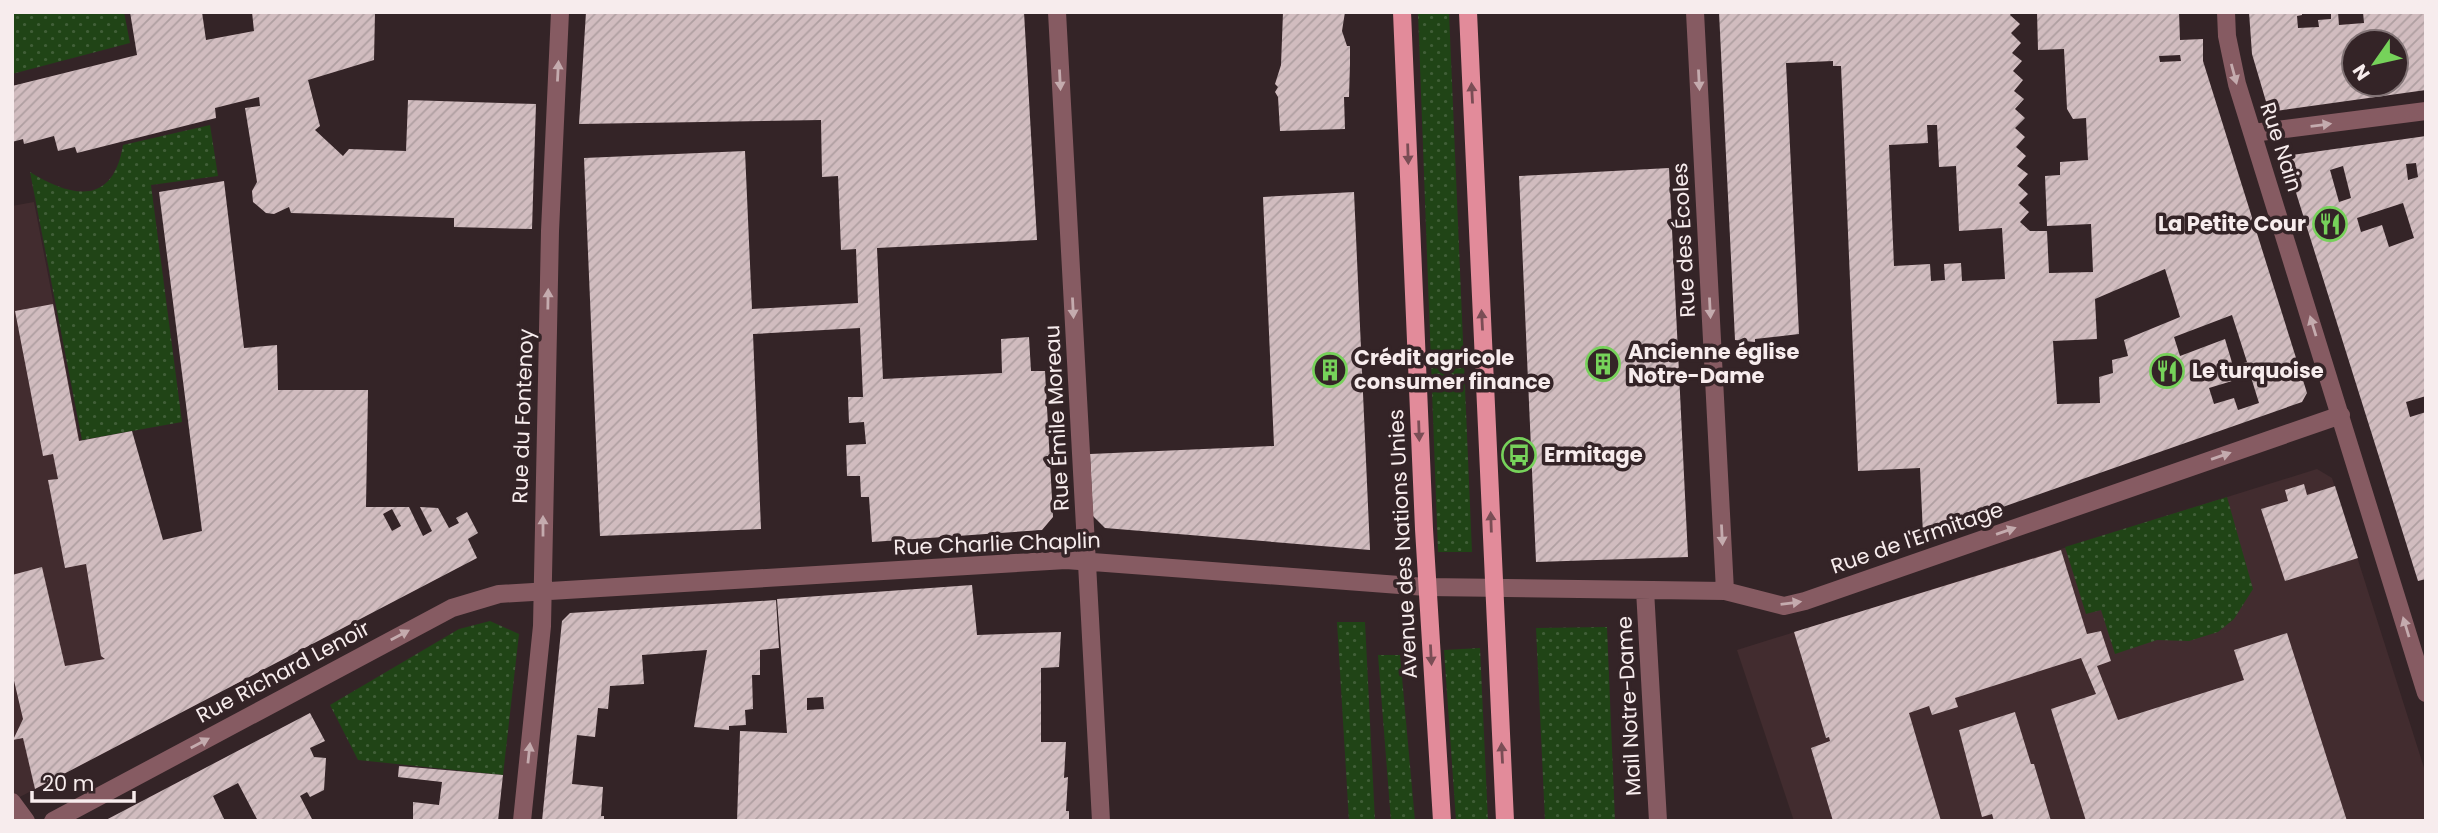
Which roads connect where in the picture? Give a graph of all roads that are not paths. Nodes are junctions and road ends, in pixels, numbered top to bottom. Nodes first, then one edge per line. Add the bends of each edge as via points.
1 (560, 12) edge
2 (1056, 12) edge
3 (1402, 12) edge
4 (1468, 12) edge
5 (1695, 12) edge
6 (2226, 12) edge
7 (2426, 111) edge
8 (2253, 133) junction
9 (2341, 415) junction
10 (1088, 560) junction
11 (1426, 587) junction
12 (1494, 590) junction
13 (1646, 590) junction
14 (543, 591) junction
15 (1725, 591) junction
16 (2426, 693) edge
17 (12, 802) edge
18 (26, 821) edge
19 (53, 821) edge
20 (522, 821) edge
21 (1101, 821) edge
22 (1442, 821) edge
23 (1505, 821) edge
24 (1658, 821) edge

14 -> 1 street, Rue du Fontenoy via 550,231
2 -> 10 street, Rue Émile Moreau
3 -> 11 main road, Avenue des Nations Unies
12 -> 4 main road
5 -> 15 street, Rue des Écoles
6 -> 8 street, Rue Nain via 2231,64
8 -> 7 street
9 -> 8 street, Rue Nain
15 -> 9 street, Rue de l'Ermitage via 1784,606 1805,601
16 -> 9 street, Rue Nain
10 - 11 street, Rue Charlie Chaplin
10 - 14 street, Rue Charlie Chaplin
10 - 21 street, Rue Émile Moreau
11 - 12 street, Rue Charlie Chaplin
11 -> 22 main road, Avenue des Nations Unies
12 - 13 street, Rue de l'Ermitage
23 -> 12 main road
13 - 15 street, Rue de l'Ermitage
13 - 24 street, Mail Notre-Dame
19 -> 14 street, Rue Richard Lenoir via 452,608 499,594
20 -> 14 street, Rue du Fontenoy
17 - 18 street

